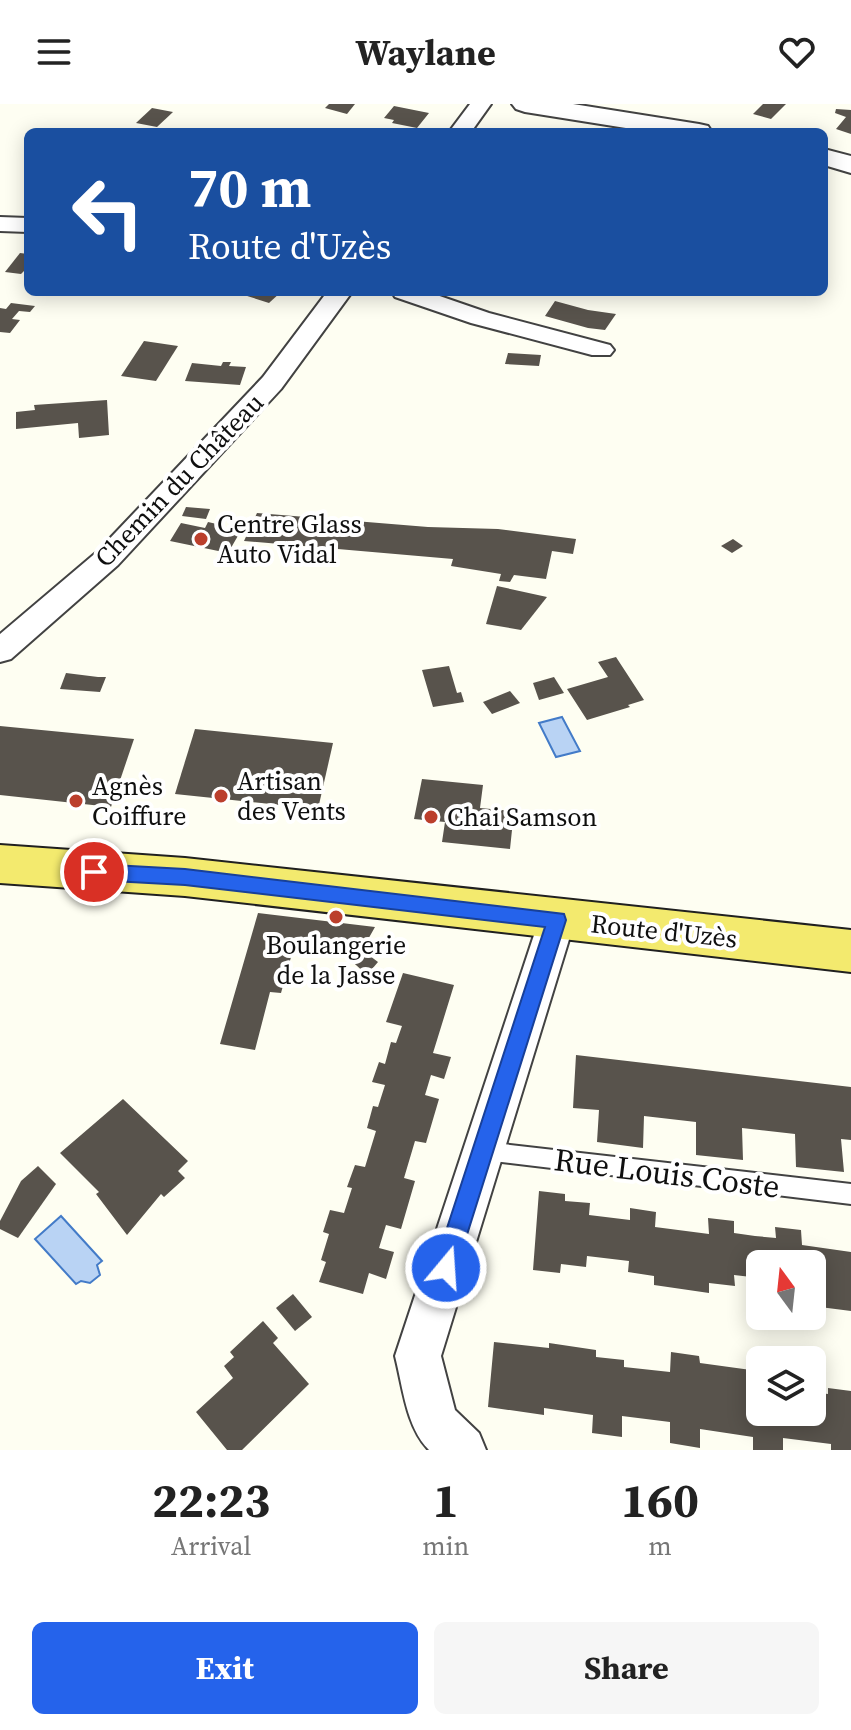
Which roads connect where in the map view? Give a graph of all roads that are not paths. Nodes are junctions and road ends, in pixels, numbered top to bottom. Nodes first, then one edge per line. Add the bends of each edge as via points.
1 (481, 104) edge
2 (525, 104) edge
3 (463, 128) edge
4 (674, 128) edge
5 (828, 158) edge
6 (851, 165) edge
7 (0, 224) edge
8 (24, 225) edge
9 (337, 296) edge
10 (416, 296) edge
11 (601, 350) dead end
12 (0, 651) edge
13 (0, 864) edge
14 (557, 920) junction
15 (851, 951) edge
16 (483, 1151) junction
17 (851, 1194) edge
18 (462, 1450) edge

1 - 3 street
2 - 4 street
5 - 6 street
7 - 8 street
9 - 12 street, Chemin du Château via 272,383 108,558
10 - 11 street
13 - 14 main road, Route d'Uzès via 185,877
14 - 15 main road, Route d'Uzès
14 - 16 street
16 - 17 lane, Rue Louis Coste
16 - 18 street via 418,1356 435,1423

